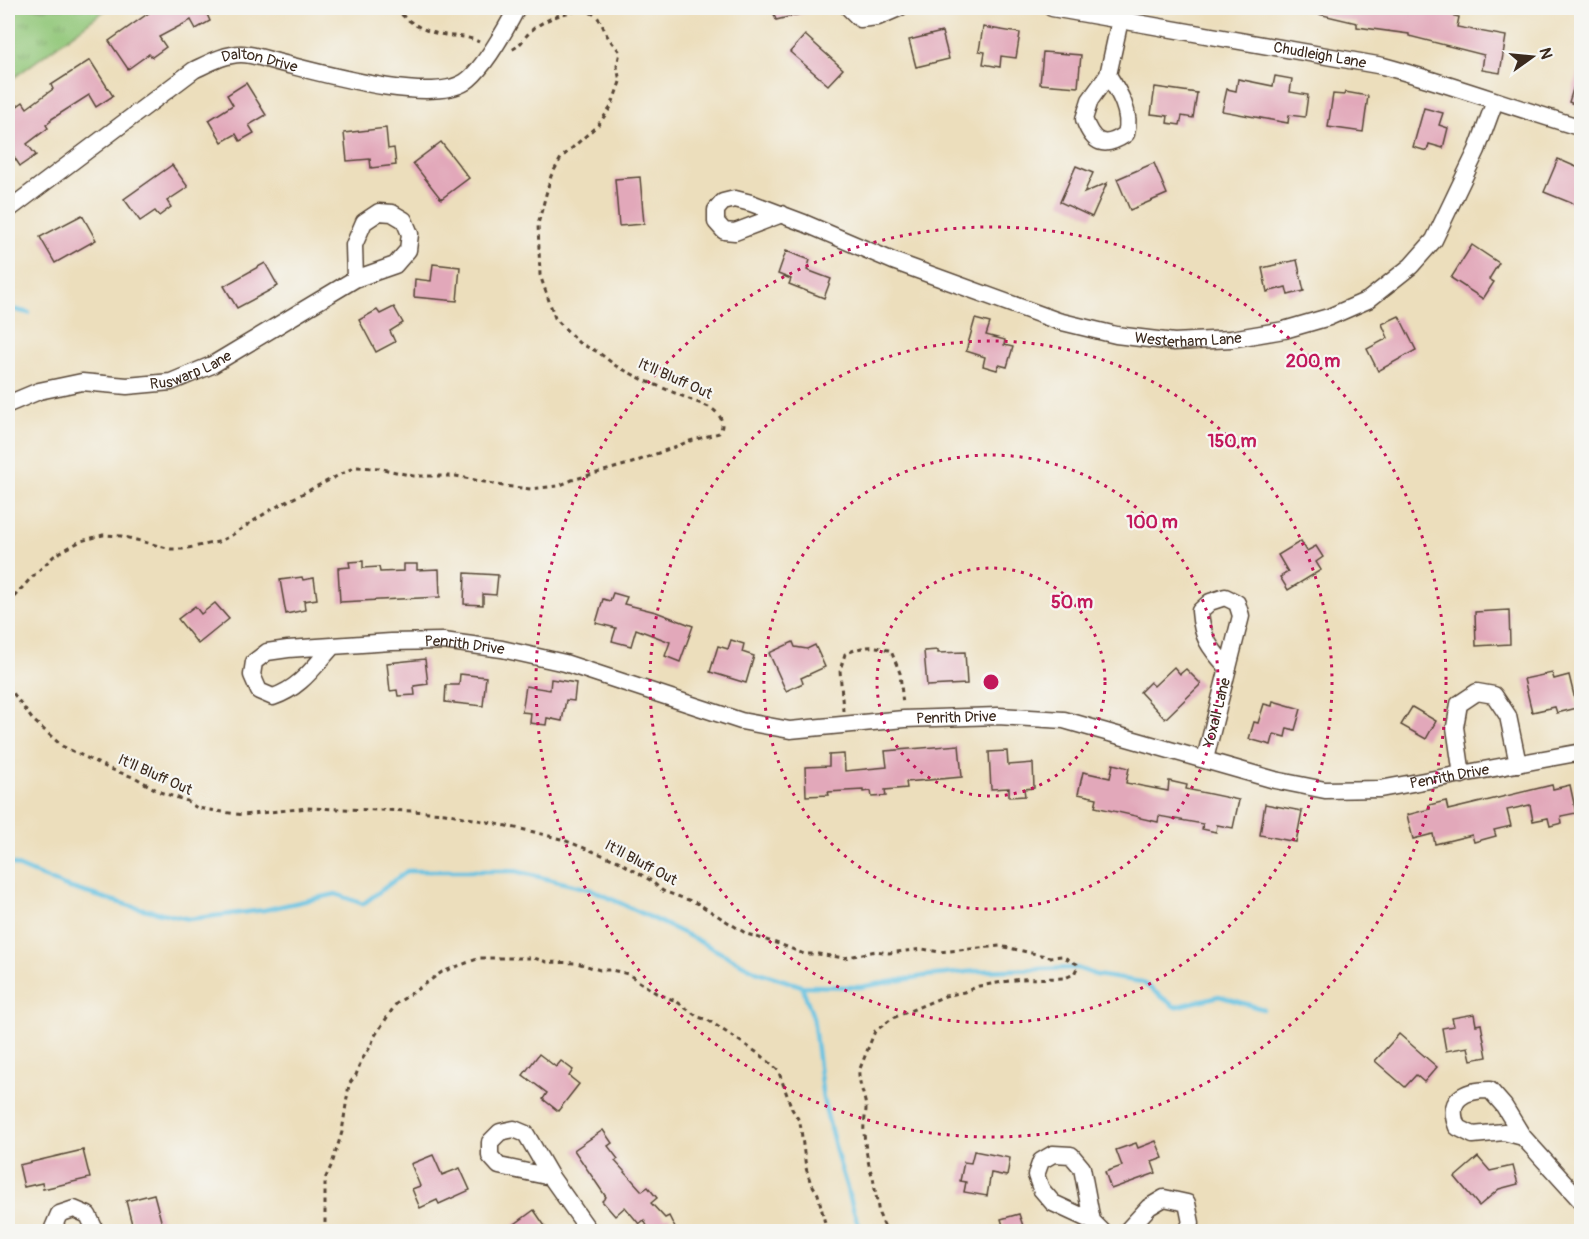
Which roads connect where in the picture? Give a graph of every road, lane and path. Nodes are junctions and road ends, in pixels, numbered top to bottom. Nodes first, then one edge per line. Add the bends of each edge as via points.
1 (395, 8) edge
2 (517, 8) edge
3 (849, 8) edge
4 (899, 8) edge
5 (1052, 8) edge
6 (1120, 20) junction
7 (489, 52) junction
8 (1108, 75) dead end
9 (1496, 101) junction
10 (1581, 128) edge
11 (8, 210) edge
12 (782, 214) dead end
13 (355, 279) dead end
14 (8, 404) edge
15 (8, 614) edge
16 (332, 647) dead end
17 (1227, 667) dead end
18 (8, 686) edge
19 (904, 718) junction
20 (844, 726) junction
21 (1581, 752) edge
22 (1205, 759) junction
23 (1518, 764) junction
24 (1462, 775) junction
25 (1523, 1137) dead end
26 (551, 1177) dead end
27 (1581, 1202) edge
28 (54, 1232) edge
29 (96, 1232) edge
30 (325, 1232) edge
31 (590, 1232) edge
32 (827, 1232) edge
33 (887, 1232) edge
34 (1126, 1232) edge
35 (1186, 1232) edge

1 - 7 path via 419,29 473,39
2 - 7 street, Dalton Drive
3 - 4 street via 860,19 879,17
5 - 6 street, Chudleigh Lane
6 - 8 street
6 - 9 street, Chudleigh Lane via 1383,66
7 - 11 street, Dalton Drive via 465,82 441,90 390,87 242,54 220,58 194,70
7 - 15 path, It'll Bluff Out via 503,56 534,28 562,14 579,11 597,17 620,52 620,82 611,107 598,125 561,158 551,176 538,224 540,275 555,318 579,343 646,381 711,408 720,416 719,433 558,486 531,489 456,476 413,476 355,467 214,544 171,549 103,535 81,541 55,555 30,579 13,598
9 - 10 street, Chudleigh Lane
9 - 12 street, Westerham Lane via 1434,240 1411,266 1368,300 1329,317 1231,339 1174,342 1116,335 1058,321 893,261
13 - 14 street, Ruswarp Lane via 212,365 171,382 127,386 82,382 39,391
16 - 20 street, Penrith Drive via 443,641 502,649 575,666 741,721 790,730
17 - 22 street, Yoxall Lane
18 - 33 path, It'll Bluff Out via 32,719 62,746 197,808 243,815 307,808 445,813 530,831 618,861 663,891 697,903 747,934 804,954 844,958 876,951 939,952 1000,946 1073,961 1077,964 1074,975 979,986 893,1018 875,1031 859,1077 866,1105 863,1130 869,1171
19 - 20 street, Penrith Drive
19 - 20 path via 900,673 891,651 877,646 859,648 845,654 840,670
19 - 22 street, Penrith Drive via 998,716 1064,720
21 - 23 street, Penrith Drive
22 - 24 street, Penrith Drive via 1325,790 1380,789
23 - 24 street, Penrith Drive
23 - 24 street via 1508,716 1494,695 1477,692 1459,704 1455,726
25 - 27 street
26 - 31 street
28 - 29 street via 59,1214 75,1209 88,1215
30 - 32 path via 325,1179 342,1132 349,1084 361,1061 396,1004 442,972 480,958 534,958 623,972 762,1056 778,1070 800,1122 806,1168 818,1194
34 - 35 street via 1149,1207 1164,1198 1187,1203 1191,1223

